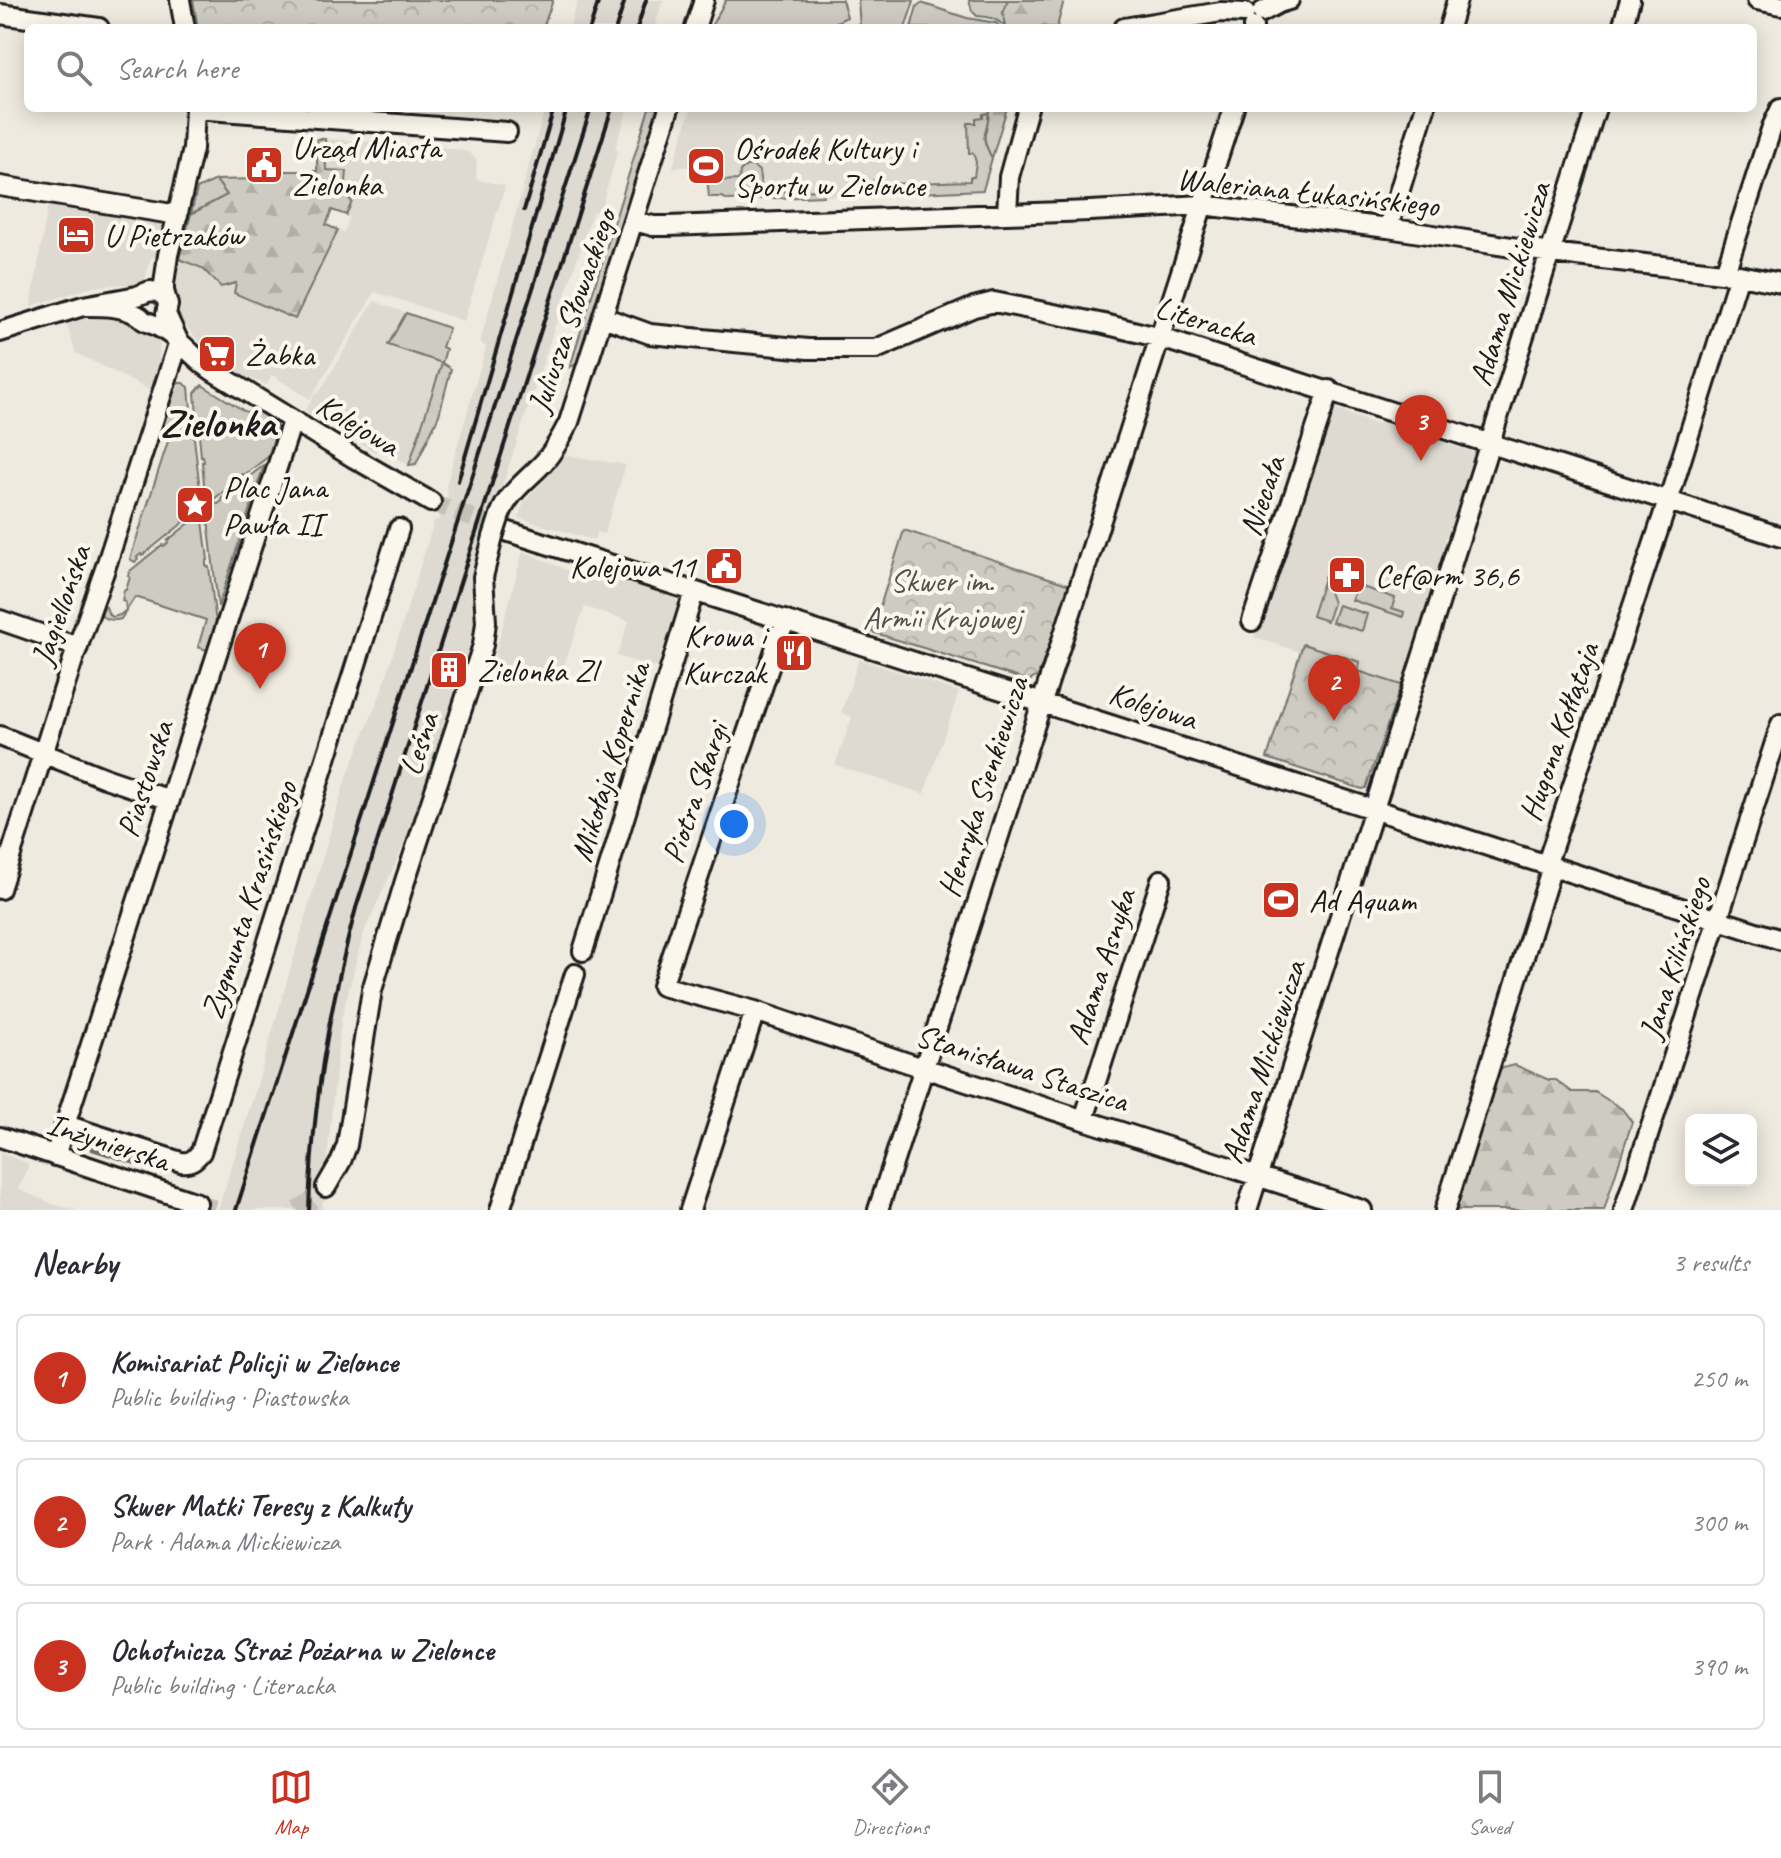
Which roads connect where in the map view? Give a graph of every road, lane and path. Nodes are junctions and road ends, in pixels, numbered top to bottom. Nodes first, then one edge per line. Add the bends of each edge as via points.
1 (180, 0) edge
2 (704, 0) edge
3 (1289, 0) edge
4 (1457, 0) edge
5 (1630, 0) edge
6 (1757, 0) edge
7 (1781, 5) edge
8 (0, 14) edge
9 (1253, 20) edge
10 (71, 24) edge
11 (184, 24) edge
12 (696, 24) edge
13 (1148, 24) edge
14 (1450, 24) edge
15 (1623, 24) edge
16 (1781, 108) edge
17 (195, 112) edge
18 (236, 112) edge
19 (668, 112) edge
20 (1027, 112) edge
21 (1233, 112) edge
22 (1424, 112) edge
23 (1595, 112) edge
24 (1776, 128) edge
25 (507, 132) dead end
26 (0, 186) edge
27 (1203, 205) junction
28 (1007, 213) junction
29 (178, 215) junction
30 (635, 221) junction
31 (1388, 228) junction
32 (1551, 253) junction
33 (1732, 274) junction
34 (1781, 283) edge
35 (152, 306) junction
36 (603, 317) junction
37 (0, 332) edge
38 (1161, 338) junction
39 (179, 341) junction
40 (1329, 390) junction
41 (292, 421) junction
42 (1491, 445) junction
43 (1668, 501) junction
44 (431, 502) tunnel mouth
45 (500, 528) junction
46 (399, 529) dead end
47 (1781, 537) edge
48 (694, 592) junction
49 (0, 620) edge
50 (785, 620) junction
51 (1252, 621) dead end
52 (78, 647) junction
53 (1042, 702) junction
54 (1781, 724) edge
55 (0, 736) edge
56 (43, 754) junction
57 (170, 800) junction
58 (1374, 809) junction
59 (1549, 865) junction
60 (1161, 880) dead end
61 (0, 889) edge
62 (1719, 920) junction
63 (1781, 940) edge
64 (583, 951) dead end
65 (575, 974) dead end
66 (662, 986) joint
67 (755, 1011) junction
68 (923, 1068) junction
69 (1084, 1119) junction
70 (66, 1125) junction
71 (0, 1137) edge
72 (55, 1156) junction
73 (1258, 1177) junction
74 (326, 1187) tunnel mouth
75 (197, 1203) dead end
76 (500, 1210) edge
77 (690, 1210) edge
78 (878, 1210) edge
79 (1247, 1210) edge
80 (1362, 1210) edge
81 (1445, 1210) edge
82 (1624, 1210) edge

1 - 11 street
2 - 12 street
3 - 9 street
4 - 14 street
5 - 15 street
6 - 7 street
8 - 10 street
9 - 13 street via 1221,12
16 - 24 street, Hugona Kołłątaja
17 - 29 street via 193,149
18 - 25 street
19 - 30 street, Juliusza Słowackiego
20 - 28 street via 1009,177
21 - 27 street, Henryka Sienkiewicza
22 - 31 street
23 - 32 street, Adama Mickiewicza
24 - 33 street, Hugona Kołłątaja
26 - 29 street
27 - 28 street, Waleriana Łukasińskiego
27 - 31 street, Waleriana Łukasińskiego
27 - 38 street, Henryka Sienkiewicza
28 - 30 street, Waleriana Łukasińskiego via 668,226
29 - 35 street
30 - 36 street, Juliusza Słowackiego
31 - 32 street, Waleriana Łukasińskiego
32 - 33 street, Waleriana Łukasińskiego
32 - 42 street, Adama Mickiewicza
33 - 34 street, Waleriana Łukasińskiego
33 - 43 street, Hugona Kołłątaja
35 - 37 street via 86,306
35 - 39 street, Kolejowa
36 - 38 street, Literacka via 650,334 808,349 876,349 994,302
36 - 45 street, Juliusza Słowackiego via 569,422 544,462 508,498
38 - 40 street, Literacka
38 - 53 street, Henryka Sienkiewicza
39 - 41 street, Kolejowa via 206,367
39 - 52 street, Jagiellońska
40 - 42 street, Literacka
40 - 51 street, Niecała
41 - 44 street, Kolejowa
41 - 57 street, Piastowska
42 - 43 street, Literacka
42 - 58 street, Adama Mickiewicza
43 - 47 street, Literacka
43 - 59 street, Hugona Kołłątaja
45 - 48 street, Kolejowa
45 - 74 street, Leśna via 483,577 483,645 372,990 347,1145
46 - 70 street, Zygmunta Krasińskiego via 201,1152 194,1160 181,1162
48 - 50 street, Kolejowa
48 - 64 street, Mikołaja Kopernika
49 - 52 street
50 - 53 street, Kolejowa
50 - 66 street, Piotra Skargi
52 - 56 street, Jagiellońska
53 - 58 street, Kolejowa
53 - 68 street, Henryka Sienkiewicza
54 - 62 street, Jana Kilińskiego
55 - 56 street
56 - 57 street
56 - 61 street, Jagiellońska
57 - 70 street, Piastowska
58 - 59 street, Kolejowa
58 - 73 street, Adama Mickiewicza
59 - 62 street, Kolejowa
59 - 81 street, Hugona Kołłątaja
60 - 69 street, Adama Asnyka
62 - 63 street, Kolejowa
62 - 82 street, Jana Kilińskiego
65 - 76 street
66 - 67 street, Stanisława Staszica
67 - 68 street, Stanisława Staszica
67 - 77 street
68 - 69 street, Stanisława Staszica
68 - 78 street, Henryka Sienkiewicza
69 - 73 street, Stanisława Staszica
70 - 72 street, Piastowska
71 - 72 street, Inżynierska
72 - 75 street, Inżynierska
73 - 79 street, Adama Mickiewicza
73 - 80 street, Stanisława Staszica

